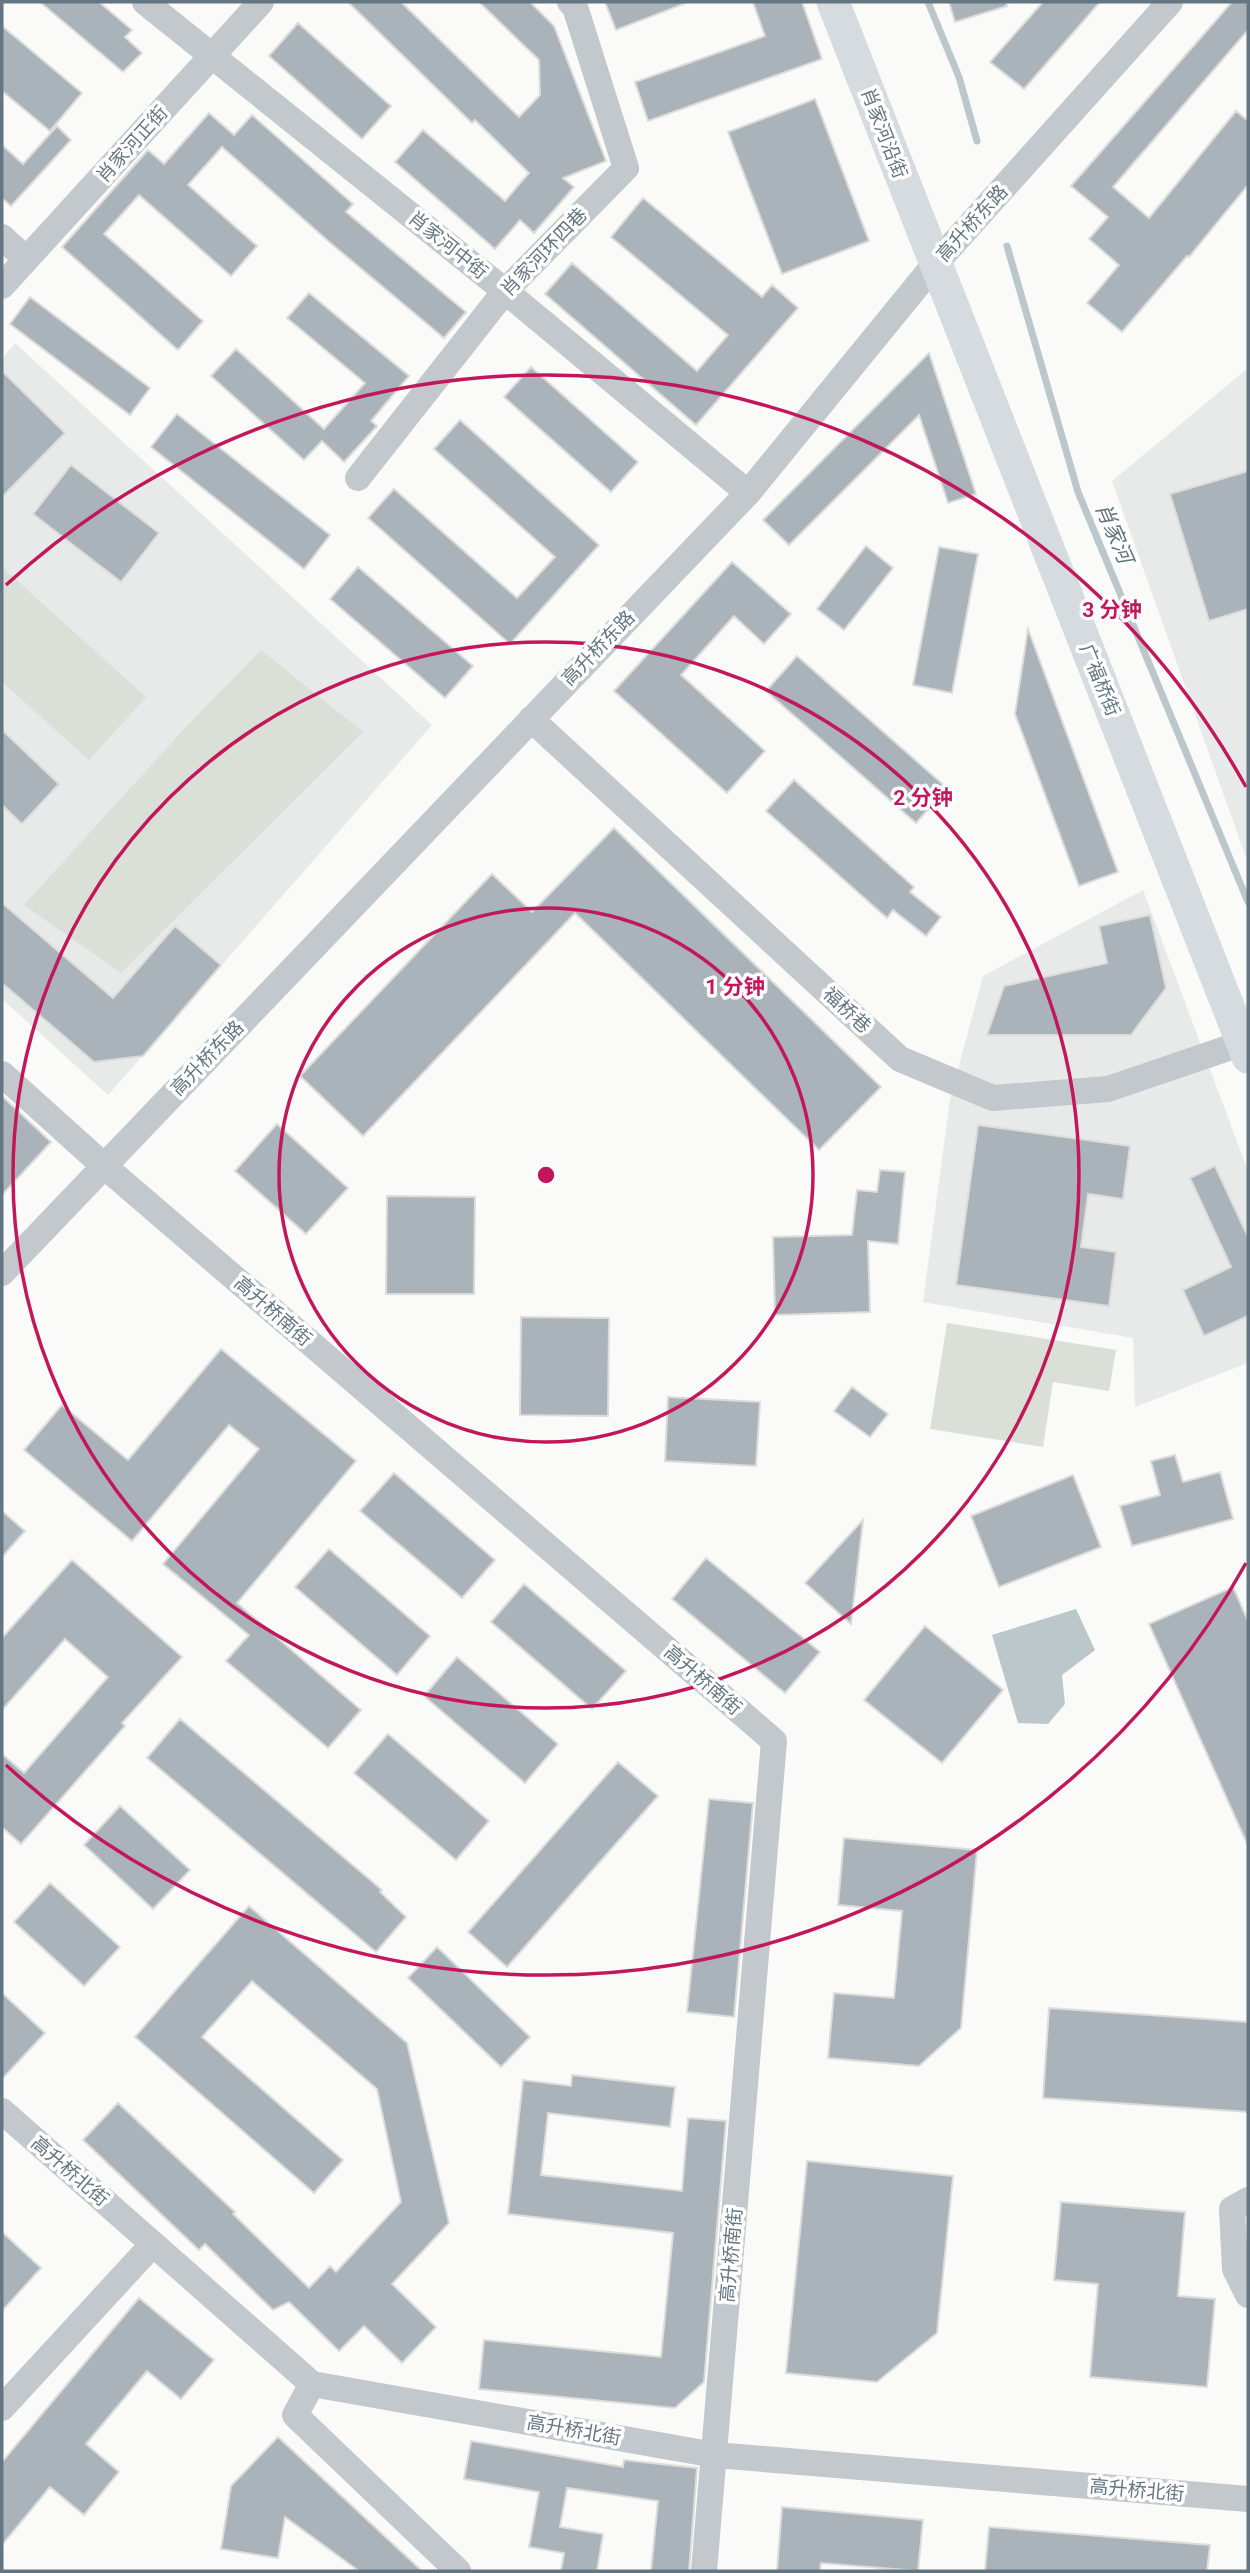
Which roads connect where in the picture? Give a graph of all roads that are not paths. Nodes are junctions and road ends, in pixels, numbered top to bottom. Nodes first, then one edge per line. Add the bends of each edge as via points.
1 (145, 2) edge
2 (261, 2) edge
3 (570, 2) edge
4 (833, 2) edge
5 (1170, 2) edge
6 (212, 56) junction
7 (2, 237) edge
8 (26, 259) junction
9 (935, 264) junction
10 (2, 286) edge
11 (505, 290) junction
12 (358, 478) dead end
13 (748, 493) junction
14 (530, 719) junction
15 (1246, 1050) edge
16 (2, 1074) edge
17 (104, 1166) junction
18 (2, 1273) edge
19 (2, 2111) edge
20 (1248, 2200) edge
21 (153, 2244) junction
22 (1248, 2295) edge
23 (312, 2384) junction
24 (2, 2408) edge
25 (715, 2455) junction
26 (1248, 2499) edge
27 (458, 2571) edge
28 (704, 2571) edge

1 - 6 street, 肖家河中街
2 - 6 street, 肖家河正街
3 - 11 street, 肖家河环四巷 via 626,167
4 - 9 main road, 肖家河沿街
5 - 9 street, 高升桥东路
6 - 8 street, 肖家河正街
6 - 11 street, 肖家河中街
7 - 8 street
8 - 10 street, 肖家河正街
9 - 13 street, 高升桥东路
9 - 15 main road, 广福桥街
11 - 12 street, 肖家河环四巷
11 - 13 street, 肖家河中街
13 - 14 street, 高升桥东路
14 - 15 street, 福桥巷 via 900,1059 993,1098 1108,1089
14 - 17 street, 高升桥东路
16 - 17 street, 高升桥南街
17 - 18 street, 高升桥东路
17 - 25 street, 高升桥南街 via 774,1741
19 - 21 street, 高升桥北街
20 - 22 street via 1232,2209 1235,2269
21 - 23 street, 高升桥北街
21 - 24 street
23 - 25 street, 高升桥北街
23 - 27 street via 295,2415
25 - 26 street, 高升桥北街
25 - 28 street, 高升桥南街

